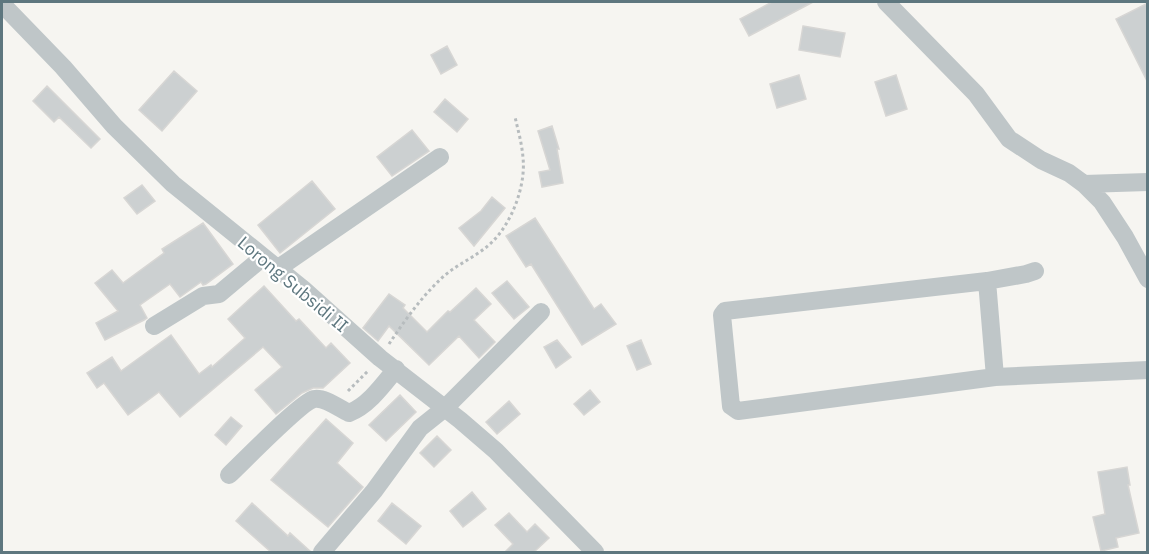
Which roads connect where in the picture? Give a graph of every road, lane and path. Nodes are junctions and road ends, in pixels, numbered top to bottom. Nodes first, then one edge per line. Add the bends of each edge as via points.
1 (886, 2) edge
2 (2, 4) edge
3 (515, 117) dead end
4 (440, 158) dead end
5 (1148, 182) edge
6 (1084, 184) junction
7 (270, 263) junction
8 (1035, 271) dead end
9 (1148, 279) edge
10 (987, 281) junction
11 (541, 312) dead end
12 (154, 326) dead end
13 (381, 358) junction
14 (396, 369) junction
15 (1148, 370) edge
16 (995, 377) junction
17 (333, 405) junction
18 (444, 408) junction
19 (229, 475) dead end
20 (322, 552) edge
21 (595, 552) edge

1 - 6 street via 976,94 1009,139
2 - 7 street, Lorong Subsidi II via 173,184
3 - 13 path via 523,159 512,214 494,241 446,274 423,296
4 - 7 street
5 - 6 street
6 - 9 street via 1109,213
7 - 12 street via 219,294 202,296
7 - 13 street, Lorong Subsidi II
8 - 10 street
10 - 16 street
10 - 16 street via 729,310 722,315 729,398 738,411
11 - 18 street
13 - 14 street, Lorong Subsidi II
13 - 17 path
14 - 17 street via 355,411 349,413
14 - 18 street, Lorong Subsidi II
15 - 16 street
17 - 19 street via 314,399 307,403
18 - 20 street via 420,428
18 - 21 street, Lorong Subsidi II via 496,451

